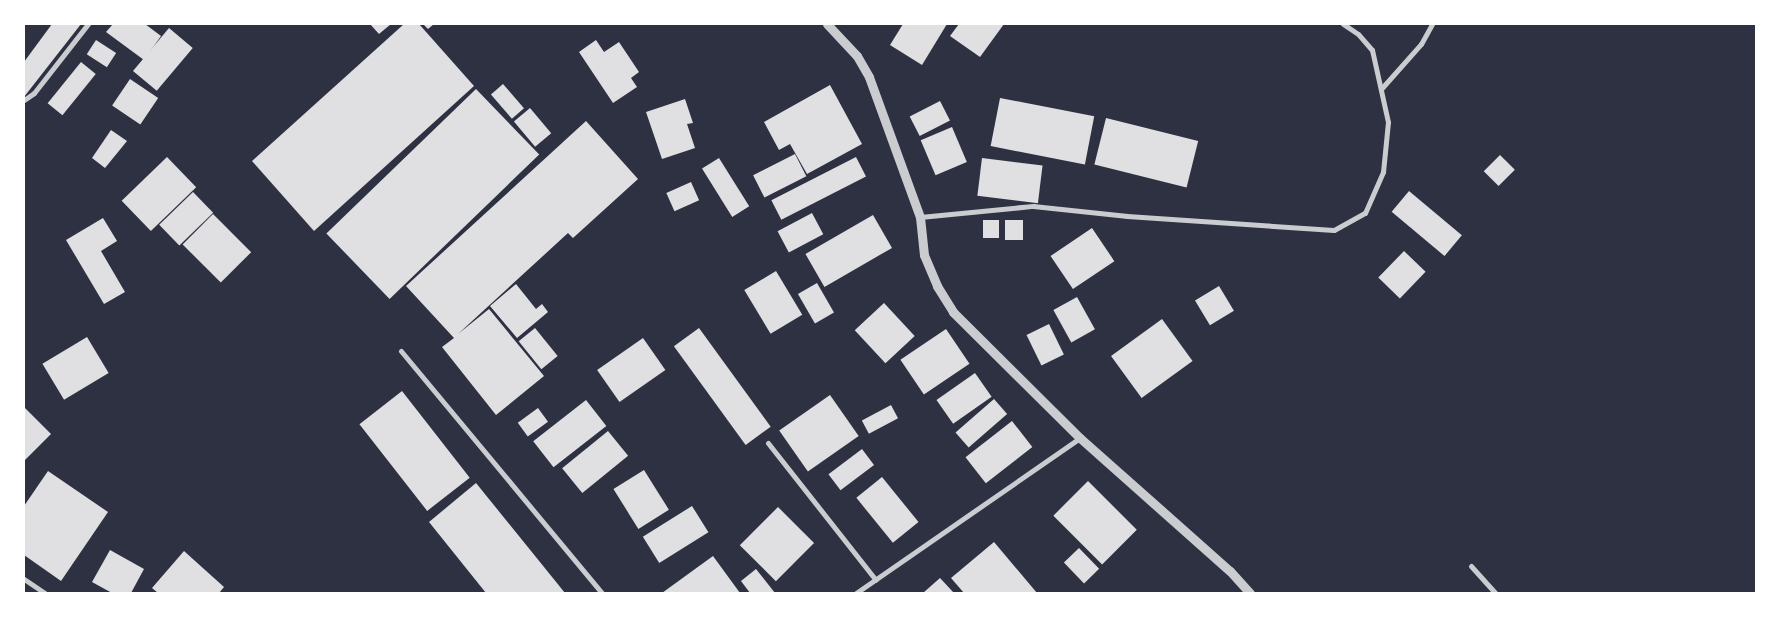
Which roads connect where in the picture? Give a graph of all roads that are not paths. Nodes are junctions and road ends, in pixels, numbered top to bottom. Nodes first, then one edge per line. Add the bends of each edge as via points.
1 (88, 24) edge
2 (827, 24) edge
3 (1343, 24) edge
4 (1432, 24) edge
5 (1382, 89) junction
6 (24, 100) edge
7 (920, 217) junction
8 (401, 351) dead end
9 (1080, 438) junction
10 (768, 443) dead end
11 (1472, 566) dead end
12 (24, 580) edge
13 (876, 580) junction
14 (44, 593) edge
15 (602, 593) edge
16 (856, 593) edge
17 (1250, 593) edge
18 (1495, 593) edge

1 - 6 street via 34,93
2 - 7 street via 857,56 869,77
3 - 5 street via 1358,34 1372,50
4 - 5 street via 1421,44
5 - 7 street via 1388,122 1383,172 1365,213 1334,230 1032,206
7 - 9 street via 924,255 936,286 953,312
8 - 15 street
9 - 13 street
9 - 17 street via 1230,571
10 - 13 street
11 - 18 street
12 - 14 street
13 - 16 street

